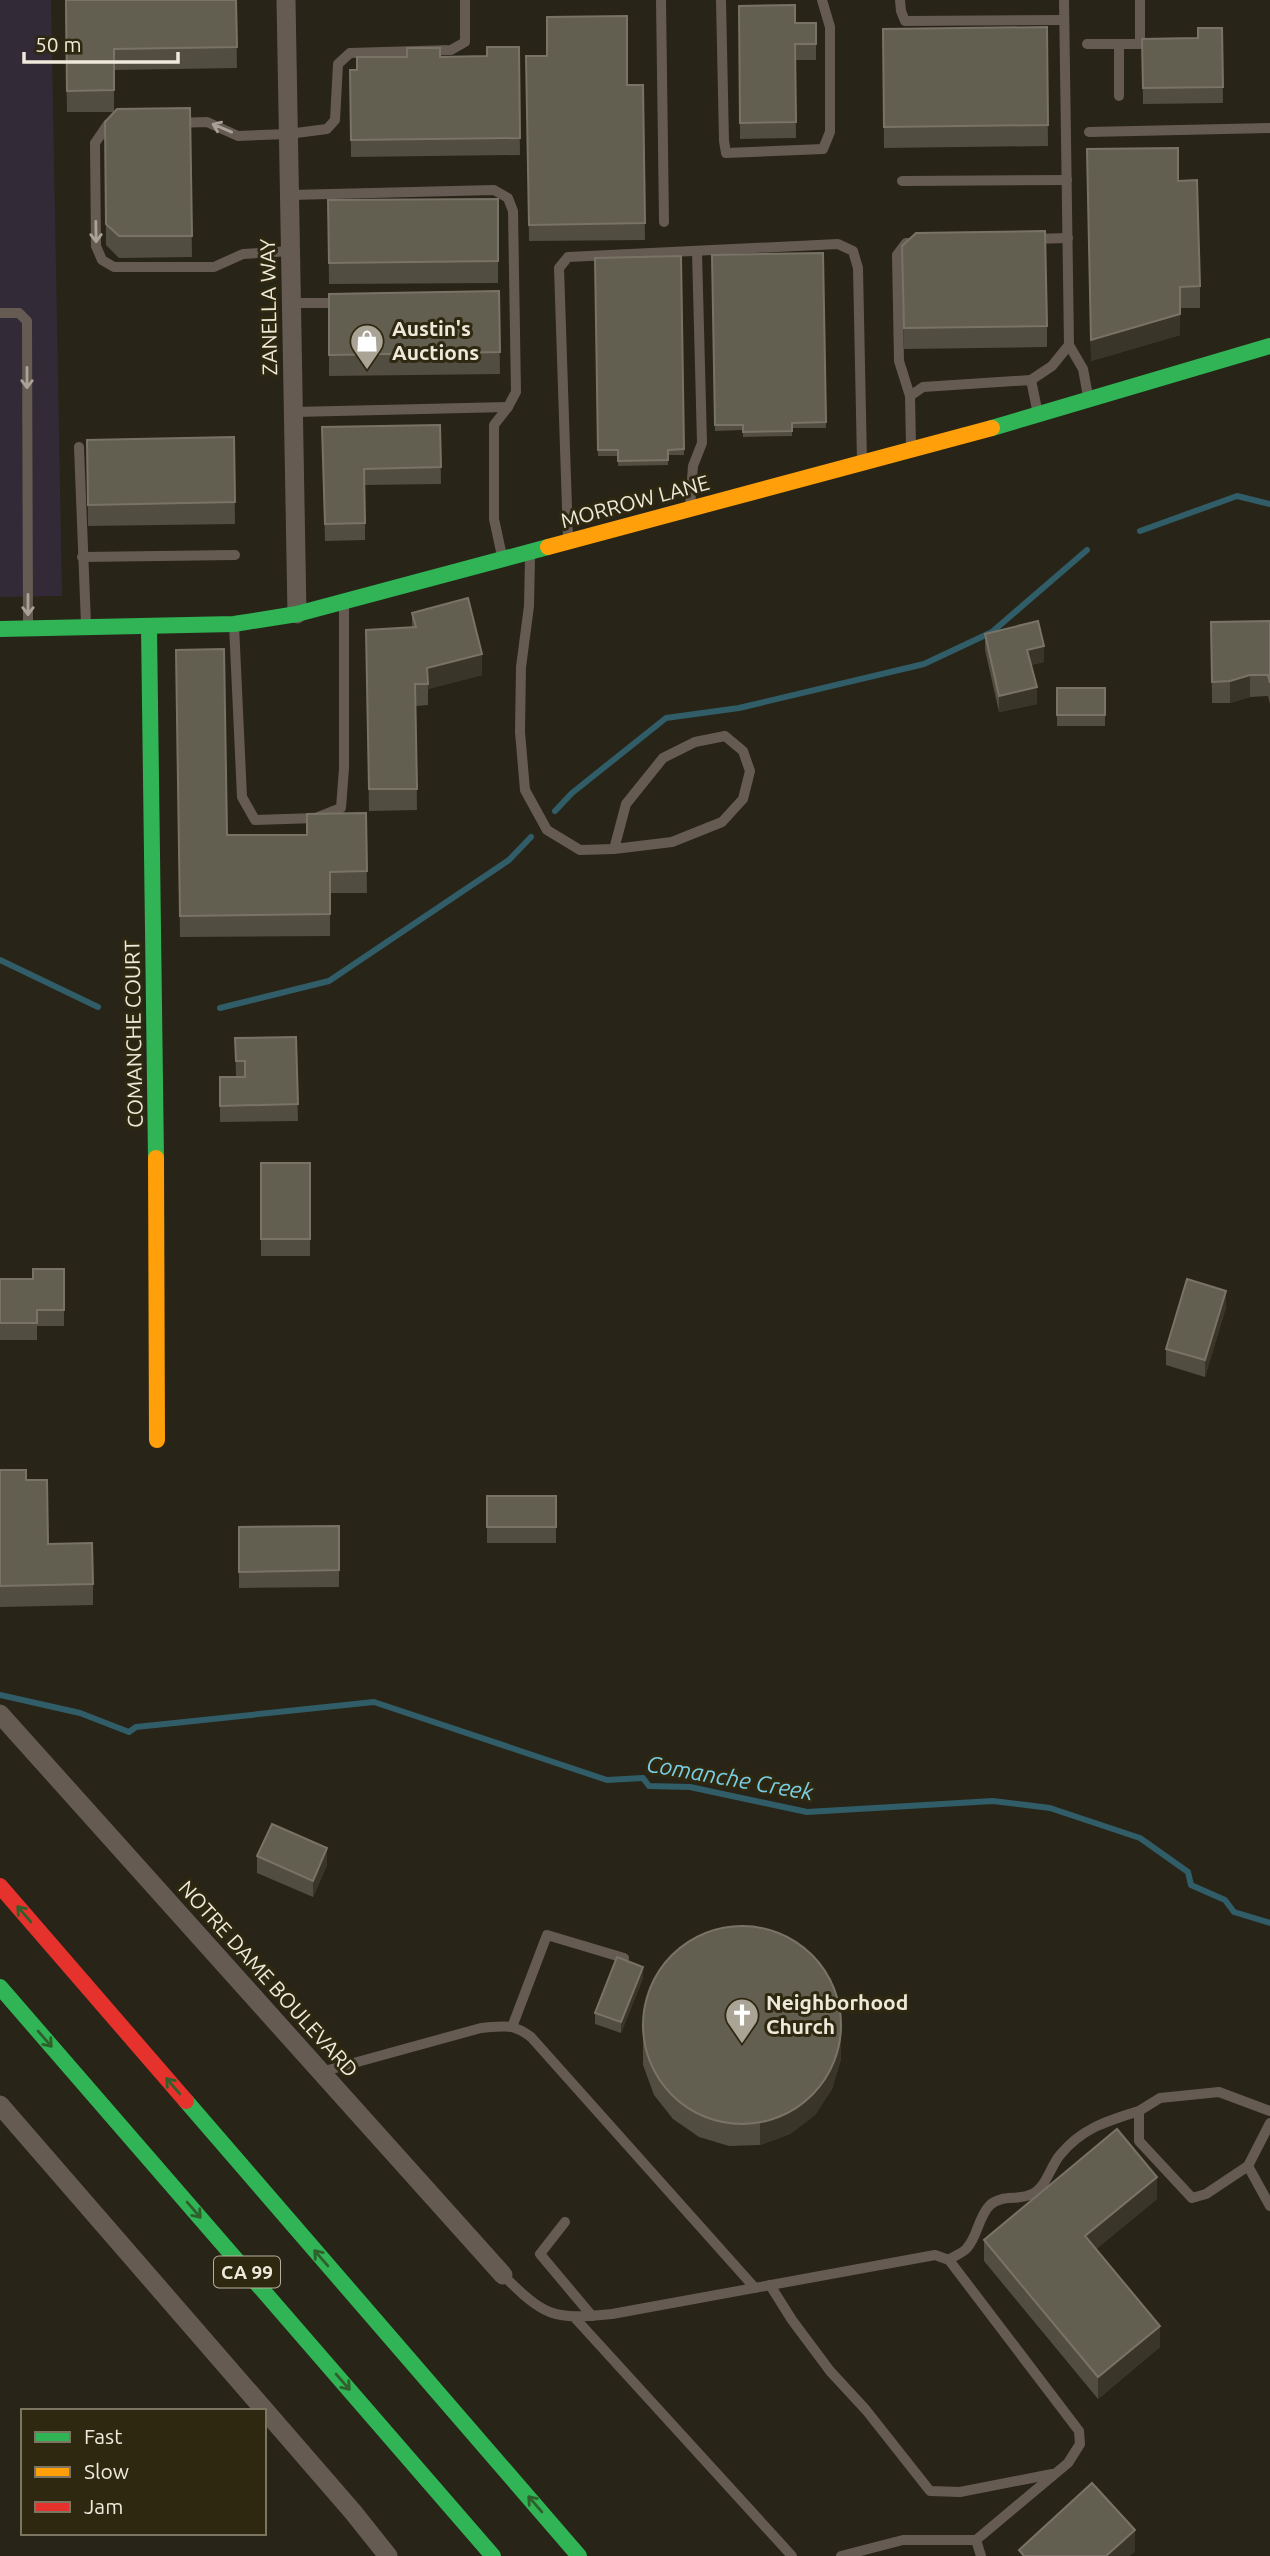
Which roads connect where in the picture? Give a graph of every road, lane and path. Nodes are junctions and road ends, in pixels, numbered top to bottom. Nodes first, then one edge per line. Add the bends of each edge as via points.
1 (286, 0) edge
2 (466, 0) edge
3 (661, 0) edge
4 (721, 0) edge
5 (822, 0) edge
6 (900, 0) edge
7 (1064, 0) edge
8 (1140, 0) edge
9 (1064, 20) junction
10 (1087, 44) dead end
11 (1119, 44) junction
12 (1140, 44) junction
13 (1152, 44) edge
14 (1119, 96) dead end
15 (170, 123) edge
16 (133, 124) edge
17 (1270, 128) edge
18 (1090, 132) dead end
19 (289, 134) junction
20 (1067, 180) junction
21 (902, 181) dead end
22 (290, 195) junction
23 (664, 222) dead end
24 (1068, 238) junction
25 (1027, 240) edge
26 (919, 243) edge
27 (290, 251) junction
28 (697, 251) junction
29 (501, 302) edge
30 (515, 302) junction
31 (291, 303) junction
32 (347, 303) edge
33 (0, 313) edge
34 (1069, 345) junction
35 (1270, 346) edge
36 (1031, 380) junction
37 (910, 396) junction
38 (1089, 400) junction
39 (508, 407) junction
40 (293, 412) junction
41 (1038, 415) junction
42 (79, 447) dead end
43 (911, 450) junction
44 (862, 464) junction
45 (689, 510) junction
46 (569, 542) junction
47 (530, 552) junction
48 (235, 555) dead end
49 (82, 557) junction
50 (502, 559) junction
51 (344, 602) junction
52 (297, 614) junction
53 (234, 624) junction
54 (149, 627) junction
55 (28, 628) junction
56 (86, 628) junction
57 (0, 629) edge
58 (614, 849) junction
59 (157, 1440) dead end
60 (0, 1713) edge
61 (0, 1886) edge
62 (624, 1958) edge
63 (0, 1987) edge
64 (512, 2027) junction
65 (321, 2072) junction
66 (0, 2105) edge
67 (1139, 2111) junction
68 (1270, 2111) edge
69 (1270, 2123) edge
70 (1248, 2166) junction
71 (1270, 2206) edge
72 (565, 2222) dead end
73 (949, 2260) junction
74 (503, 2275) joint
75 (771, 2285) junction
76 (755, 2288) junction
77 (592, 2316) junction
78 (575, 2318) junction
79 (264, 2409) edge
80 (266, 2411) edge
81 (1056, 2474) junction
82 (976, 2540) junction
83 (388, 2556) edge
84 (493, 2556) edge
85 (579, 2556) edge
86 (792, 2556) edge
87 (841, 2556) edge
88 (981, 2556) edge

1 - 19 street, ZANELLA WAY
2 - 19 lane via 466,42 452,50 350,53 338,64 335,120 327,129
3 - 23 lane
4 - 5 lane via 726,153 823,149 830,132 830,27
6 - 9 lane via 905,22
7 - 9 lane
8 - 12 lane
9 - 20 lane
10 - 11 lane
11 - 12 lane
11 - 14 lane
12 - 13 lane
19 -> 15 lane via 238,136 207,122
16 -> 27 lane via 108,124 95,143 96,246 103,260 114,267 214,267 243,254
17 - 18 lane
19 - 22 street, ZANELLA WAY
20 - 21 lane
20 - 24 lane
22 - 27 street, ZANELLA WAY
22 - 30 lane via 494,190 508,198 513,211
24 - 25 lane
24 - 34 lane
26 - 37 lane via 906,243 897,255 899,361
27 - 31 street, ZANELLA WAY
28 - 44 lane via 838,244 853,251 858,268
28 - 45 lane via 702,443 693,466
28 - 46 lane via 568,257 559,268
29 - 30 lane
30 - 39 lane via 516,392
31 - 32 lane
31 - 40 street, ZANELLA WAY
33 -> 55 lane via 19,313 27,321
34 - 36 lane via 1052,366
34 - 38 lane via 1083,369
35 - 38 main road, MORROW LANE
36 - 37 lane via 923,387
36 - 41 lane
37 - 43 lane
38 - 41 main road, MORROW LANE
39 - 40 lane
39 - 50 lane via 494,425 494,519
40 - 52 street, ZANELLA WAY
41 - 43 main road, MORROW LANE
42 - 49 lane
43 - 44 main road, MORROW LANE
44 - 45 main road, MORROW LANE
45 - 46 main road, MORROW LANE
46 - 47 main road, MORROW LANE
47 - 50 main road, MORROW LANE
47 - 58 lane via 521,667 525,790 547,830 580,850
48 - 49 lane
49 - 56 lane
50 - 51 main road, MORROW LANE
51 - 52 main road, MORROW LANE
51 - 53 lane via 341,808 316,818 255,820 242,797
52 - 53 main road, MORROW LANE
53 - 54 main road, MORROW LANE
54 - 56 main road, MORROW LANE
54 - 59 main road, COMANCHE COURT
55 - 56 main road, MORROW LANE
55 - 57 main road, MORROW LANE
58 - 58 lane via 672,842 722,822 743,799 750,771 743,751 725,736 695,742 663,758 625,804
60 - 65 street, NOTRE DAME BOULEVARD
85 -> 61 main road, CA 99
62 - 64 lane via 547,1935
63 -> 84 main road, CA 99
64 - 65 lane via 481,2028
64 - 76 lane via 531,2037
65 - 74 street, NOTRE DAME BOULEVARD
66 - 79 street
67 - 68 lane via 1160,2098 1219,2092
67 - 70 lane via 1139,2141 1192,2198
67 - 73 lane via 1096,2124 1074,2140 1032,2194 1003,2198 991,2205 967,2249
69 - 70 lane
70 - 71 lane
72 - 77 lane via 540,2254
73 - 75 lane via 935,2255
73 - 81 lane via 1079,2431 1080,2444
74 - 78 lane via 531,2303 561,2317
75 - 76 lane
75 - 81 lane via 830,2371 930,2490 960,2492
76 - 77 lane
77 - 78 lane
78 - 86 lane
80 - 83 street
81 - 82 lane
82 - 87 lane via 903,2540
82 - 88 lane

